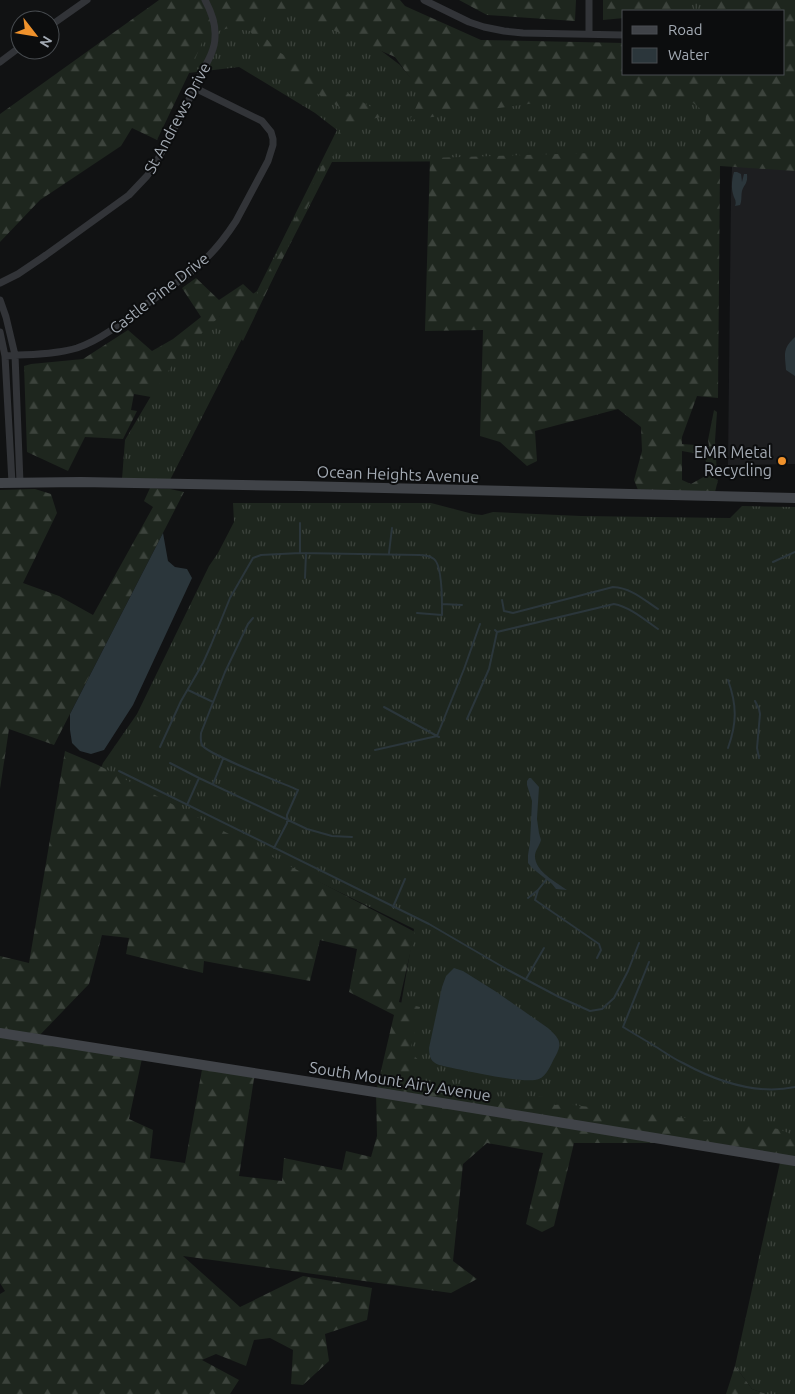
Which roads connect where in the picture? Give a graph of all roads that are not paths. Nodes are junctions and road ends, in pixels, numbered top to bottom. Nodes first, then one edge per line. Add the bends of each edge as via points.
1 (87, 0) edge
2 (205, 0) edge
3 (424, 0) edge
4 (590, 0) edge
5 (60, 19) edge
6 (589, 34) junction
7 (622, 35) edge
8 (195, 88) junction
9 (0, 283) edge
10 (0, 300) edge
11 (0, 332) edge
12 (14, 355) junction
13 (5, 356) junction
14 (16, 483) junction
15 (0, 484) edge
16 (795, 498) edge
17 (0, 1033) edge
18 (795, 1161) edge

1 - 5 street
2 - 8 street, St Andrews Drive via 214,21 215,39
3 - 6 street via 469,22 493,29 513,33
4 - 6 street
6 - 7 street
8 - 9 street, St Andrews Drive via 155,165 134,191 46,255
8 - 12 street, Castle Pine Drive via 262,121 273,139 268,161 224,239 197,267 88,344 66,351
10 - 12 street
11 - 13 street
12 - 13 street, Castle Pine Drive
12 - 14 street
13 - 14 street
14 - 15 street, Ocean Heights Avenue
14 - 16 street, Ocean Heights Avenue
17 - 18 street, South Mount Airy Avenue

